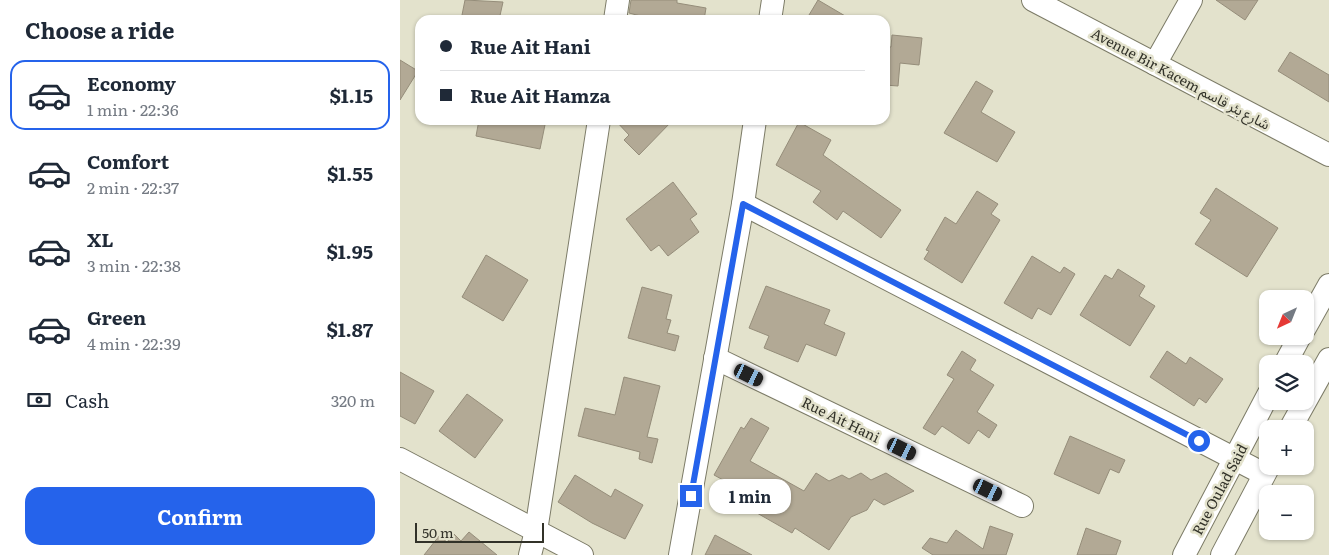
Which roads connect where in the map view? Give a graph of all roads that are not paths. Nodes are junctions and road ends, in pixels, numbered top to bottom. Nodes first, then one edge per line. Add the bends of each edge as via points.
1 (618, 0) edge
2 (773, 0) edge
3 (1191, 0) edge
4 (1037, 1) edge
5 (616, 15) edge
6 (771, 15) edge
7 (1155, 64) junction
8 (598, 125) edge
9 (754, 125) edge
10 (1329, 154) edge
11 (743, 204) junction
12 (1329, 285) edge
13 (1314, 312) edge
14 (714, 358) junction
15 (1329, 359) edge
16 (1260, 410) edge
17 (1295, 420) edge
18 (400, 459) edge
19 (1234, 460) junction
20 (1259, 468) edge
21 (1264, 475) edge
22 (1022, 506) dead end
23 (536, 531) junction
24 (530, 555) edge
25 (582, 555) edge
26 (680, 555) edge
27 (1184, 555) edge
28 (1222, 555) edge

1 - 5 street
2 - 6 street
3 - 7 street
4 - 7 street, Avenue Bir Kacem شارع بئر قاسم
7 - 10 street, Avenue Bir Kacem شارع بئر قاسم
8 - 23 street
9 - 11 street
11 - 14 street
11 - 19 street
12 - 13 street
14 - 22 street, Rue Ait Hani
14 - 26 street
15 - 17 street
16 - 19 street, Rue Oulad Said
18 - 23 street
19 - 20 street
19 - 27 street, Rue Oulad Said
21 - 28 street
23 - 24 street
23 - 25 street

